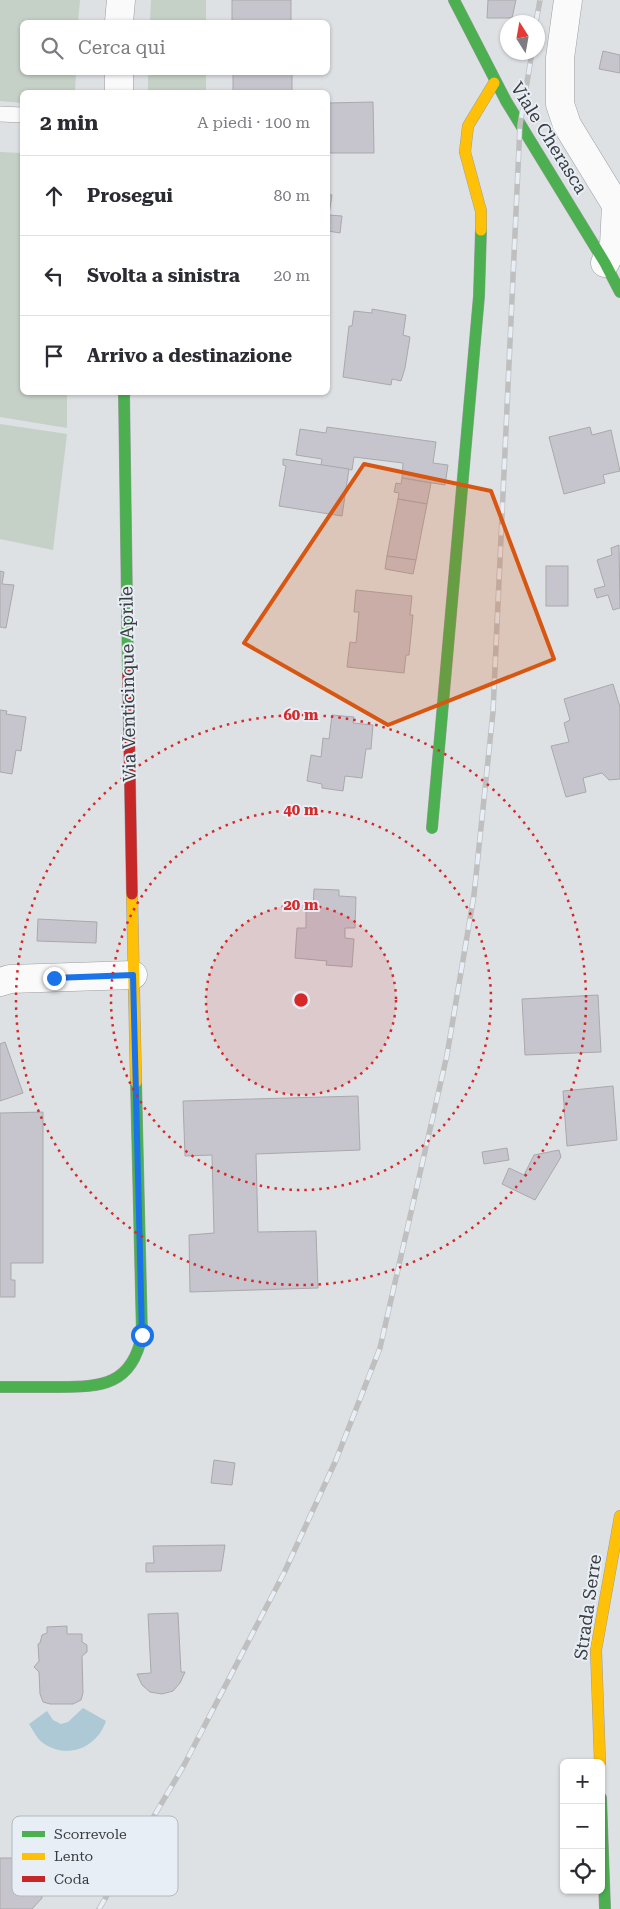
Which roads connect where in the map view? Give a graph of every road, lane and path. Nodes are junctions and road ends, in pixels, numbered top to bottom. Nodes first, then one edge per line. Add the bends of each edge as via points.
1 (121, 0) edge
2 (454, 0) edge
3 (568, 0) edge
4 (119, 20) edge
5 (119, 75) edge
6 (494, 83) junction
7 (119, 90) edge
8 (0, 114) edge
9 (20, 115) edge
10 (605, 263) junction
11 (620, 292) edge
12 (124, 395) edge
13 (432, 828) dead end
14 (133, 975) junction
15 (3, 976) edge
16 (0, 1386) edge
17 (620, 1516) edge
18 (600, 1759) edge
19 (601, 1804) edge
20 (605, 1909) edge

1 - 4 street
2 - 6 street, Viale Cherasca
3 - 10 street via 560,58 560,104 567,125 616,205 614,245
5 - 7 street
6 - 10 street, Viale Cherasca
6 - 13 street via 468,126 465,152 481,212 479,296
8 - 9 lane
10 - 11 street, Viale Cherasca
12 - 14 street, Via Venticinque Aprile
14 - 15 street
14 - 16 street, Via Venticinque Aprile via 140,1350 134,1364 110,1383 95,1386
17 - 18 street, Strada Serre via 596,1650
19 - 20 street

